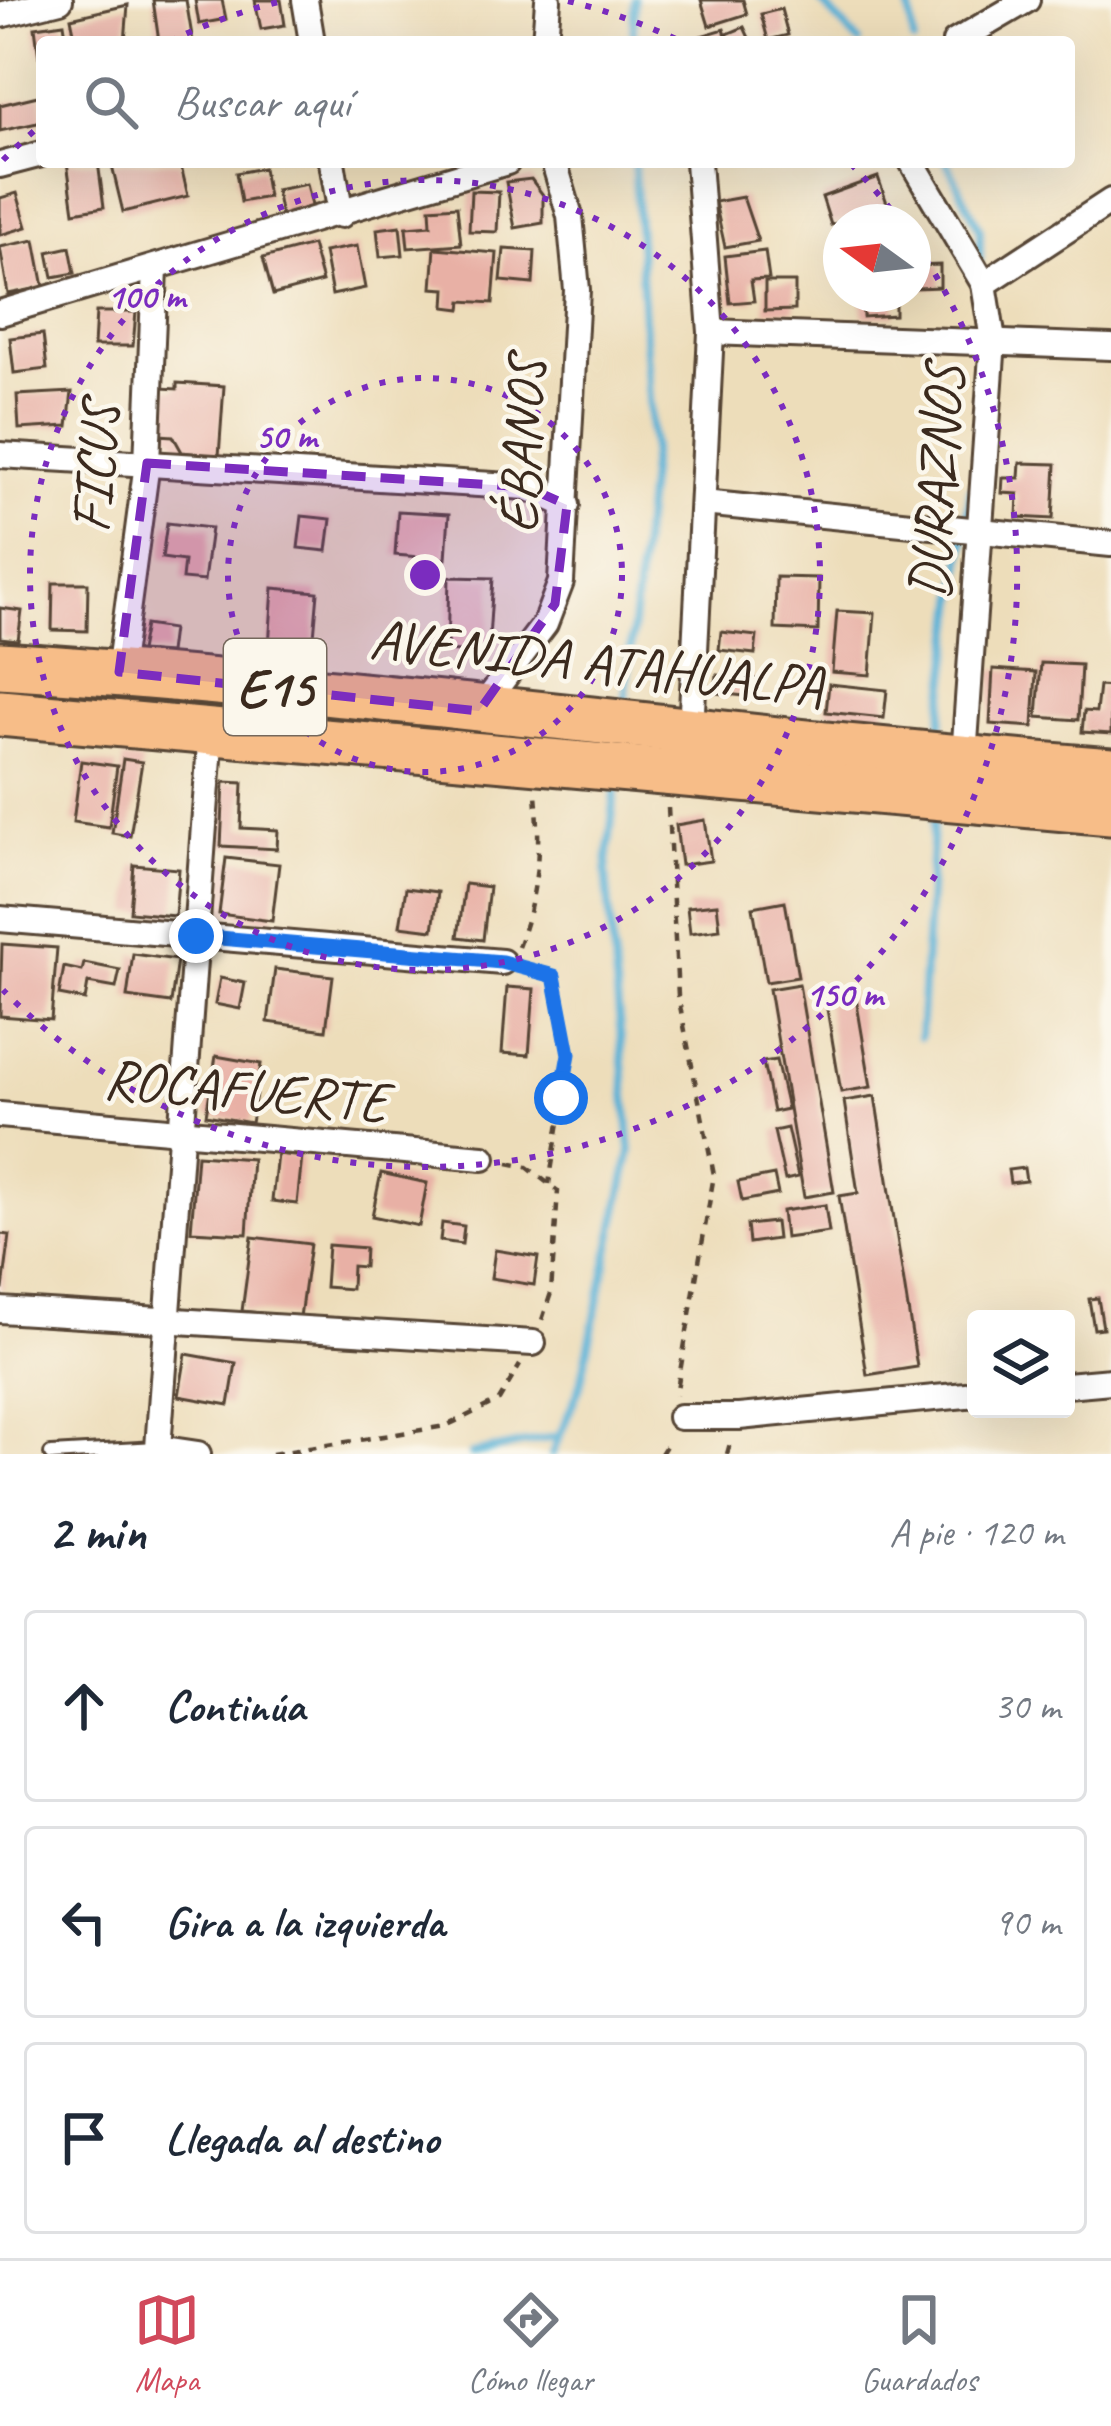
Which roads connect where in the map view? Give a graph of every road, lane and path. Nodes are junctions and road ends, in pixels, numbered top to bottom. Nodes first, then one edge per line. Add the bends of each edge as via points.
1 (60, 0) edge
2 (305, 0) edge
3 (548, 0) edge
4 (1027, 0) edge
5 (0, 15) edge
6 (311, 36) edge
7 (545, 36) edge
8 (965, 36) edge
9 (36, 156) edge
10 (0, 165) edge
11 (333, 168) edge
12 (488, 168) edge
13 (555, 168) edge
14 (698, 168) edge
15 (916, 168) edge
16 (1111, 201) edge
17 (341, 215) junction
18 (155, 269) junction
19 (984, 284) junction
20 (0, 313) edge
21 (711, 332) junction
22 (993, 340) junction
23 (1111, 347) edge
24 (0, 455) edge
25 (147, 463) junction
26 (703, 503) junction
27 (567, 506) junction
28 (981, 527) junction
29 (1111, 544) edge
30 (0, 665) edge
31 (118, 672) junction
32 (479, 711) junction
33 (0, 713) edge
34 (211, 731) junction
35 (543, 747) junction
36 (668, 751) junction
37 (964, 758) junction
38 (1111, 771) edge
39 (1111, 812) edge
40 (0, 919) edge
41 (196, 936) junction
42 (507, 963) junction
43 (0, 1115) edge
44 (182, 1131) junction
45 (483, 1158) dead end
46 (549, 1184) dead end
47 (0, 1310) edge
48 (167, 1322) junction
49 (533, 1343) dead end
50 (1111, 1381) edge
51 (1075, 1384) edge
52 (967, 1395) edge
53 (680, 1417) joint
54 (158, 1448) junction
55 (51, 1454) edge
56 (198, 1454) edge

1 - 5 street
2 - 6 street
3 - 7 street
4 - 8 street
9 - 10 street
11 - 17 street
12 - 17 street
13 - 27 street, ÉBANOS via 577,257
14 - 21 street
15 - 19 street, DURAZNOS
16 - 19 street
17 - 18 street
18 - 20 street
18 - 25 street, FICUS
19 - 22 street, DURAZNOS
21 - 22 street
21 - 26 street
22 - 23 street
22 - 28 street, DURAZNOS
24 - 25 street
25 - 27 street via 527,487
25 - 31 street, FICUS
26 - 28 street
26 - 36 street
27 - 32 street, ÉBANOS via 555,604
28 - 29 street
28 - 37 street, DURAZNOS
30 - 31 highway, AVENIDA ATAHUALPA / E15
31 - 32 highway, AVENIDA ATAHUALPA / E15
32 - 35 highway, AVENIDA ATAHUALPA / E15
33 - 34 highway, AVENIDA ATAHUALPA / E15
34 - 35 highway, AVENIDA ATAHUALPA / E15
34 - 41 street
35 - 36 highway, AVENIDA ATAHUALPA / E15
35 - 42 path via 533,907
36 - 37 highway, AVENIDA ATAHUALPA / E15
36 - 39 highway, AVENIDA ATAHUALPA / E15
36 - 53 path via 678,996 714,1175 675,1384
37 - 38 highway, AVENIDA ATAHUALPA / E15
40 - 41 street
41 - 42 street
41 - 44 street
42 - 46 path via 554,976 564,1014 569,1054
43 - 44 street, ROCAFUERTE
44 - 45 street, ROCAFUERTE
44 - 48 street
47 - 48 street
48 - 49 street
48 - 54 street
50 - 51 street
52 - 53 street
54 - 55 lane
54 - 56 street

